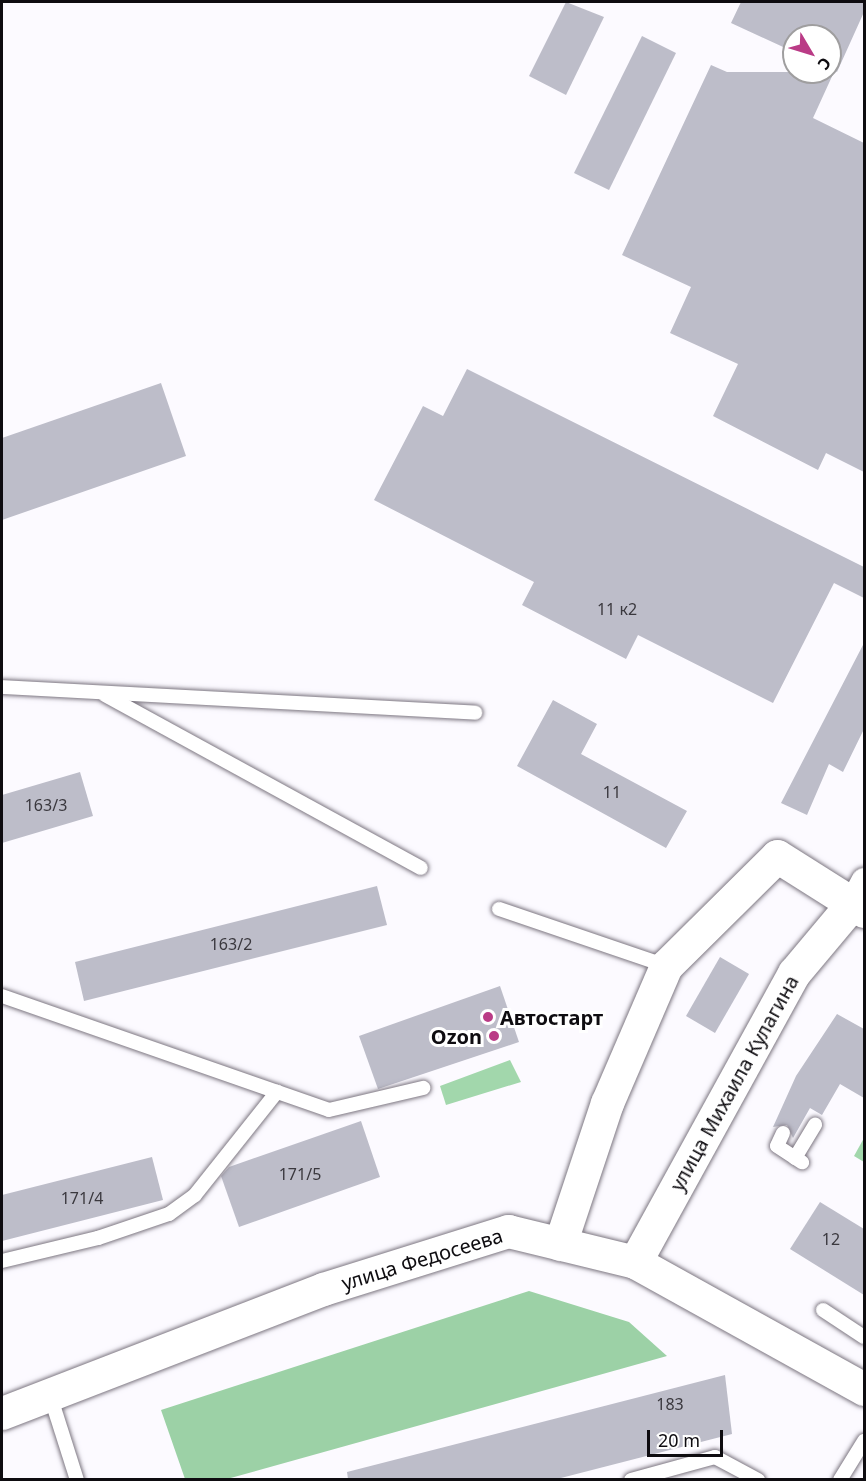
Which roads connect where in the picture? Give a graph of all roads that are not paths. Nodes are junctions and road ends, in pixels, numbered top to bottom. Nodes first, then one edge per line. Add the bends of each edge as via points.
1 (2, 687) edge
2 (101, 693) junction
3 (476, 713) dead end
4 (421, 868) dead end
5 (860, 898) edge
6 (499, 909) dead end
7 (666, 966) junction
8 (2, 996) edge
9 (423, 1088) dead end
10 (277, 1092) junction
11 (815, 1125) dead end
12 (783, 1133) dead end
13 (560, 1244) junction
14 (2, 1261) edge
15 (635, 1262) junction
16 (823, 1310) dead end
17 (864, 1338) edge
18 (861, 1381) edge
19 (50, 1395) junction
20 (2, 1413) edge
21 (864, 1441) edge
22 (77, 1479) edge
23 (631, 1479) edge
24 (758, 1479) edge
25 (840, 1479) edge

1 - 2 lane
2 - 3 lane
2 - 4 lane
5 - 7 street via 777,856
5 - 15 street, улица Михаила Кулагина via 794,973
6 - 7 lane
7 - 13 street via 608,1103
8 - 10 lane
9 - 10 lane via 329,1110
10 - 14 lane via 195,1195 169,1214 99,1238
11 - 12 lane via 799,1160 777,1146
13 - 15 street, улица Федосеева
13 - 19 street, улица Федосеева via 508,1232 323,1289
15 - 18 street, улица Федосеева
16 - 17 lane
19 - 20 street, улица Федосеева
19 - 22 lane
21 - 25 lane
23 - 24 lane via 715,1457

